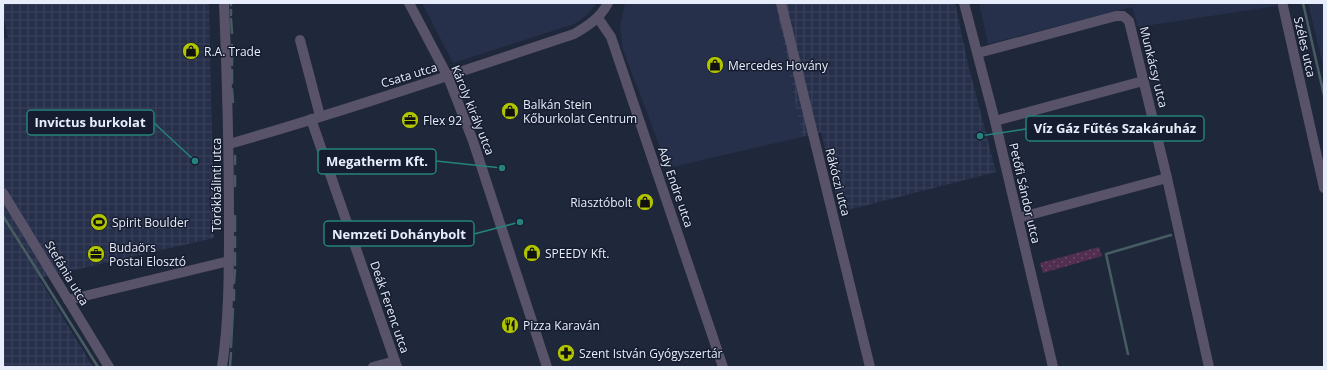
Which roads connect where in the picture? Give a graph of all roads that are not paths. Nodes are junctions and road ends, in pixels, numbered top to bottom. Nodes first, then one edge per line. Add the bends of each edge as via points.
1 (224, 3) edge
2 (409, 3) edge
3 (608, 3) edge
4 (781, 3) edge
5 (964, 3) edge
6 (1283, 6) dead end
7 (598, 18) junction
8 (300, 40) dead end
9 (978, 53) junction
10 (448, 77) junction
11 (1143, 81) junction
12 (316, 118) junction
13 (995, 121) junction
14 (229, 144) junction
15 (1167, 178) junction
16 (1324, 188) edge
17 (3, 193) edge
18 (1018, 218) junction
19 (229, 261) junction
20 (68, 300) junction
21 (396, 364) edge
22 (109, 367) edge
23 (222, 367) edge
24 (373, 367) edge
25 (547, 367) edge
26 (723, 367) edge
27 (870, 367) edge
28 (1052, 367) edge
29 (1209, 367) edge

1 - 14 street, Törökbálinti utca
2 - 10 street, Károly király utca
3 - 7 street, Csata utca
4 - 27 street, Rákóczi utca
5 - 9 street, Petőfi Sándor utca
6 - 16 street, Széles utca
7 - 10 street, Csata utca via 574,34
7 - 26 street, Ady Endre utca via 611,37
8 - 12 street, Deák Ferenc utca
9 - 11 street, Munkácsy utca via 1123,16 1131,29
9 - 13 street, Petőfi Sándor utca
10 - 12 street, Csata utca
10 - 25 street, Károly király utca via 473,141
11 - 13 street
11 - 15 street, Munkácsy utca
12 - 14 street, Csata utca
12 - 21 street, Deák Ferenc utca
13 - 18 street, Petőfi Sándor utca
14 - 19 street, Törökbálinti utca
15 - 18 street
15 - 29 street, Munkácsy utca
17 - 20 street, Stefánia utca
18 - 28 street, Petőfi Sándor utca
19 - 20 street
19 - 23 street, Törökbálinti utca
20 - 22 street, Stefánia utca
21 - 24 street

